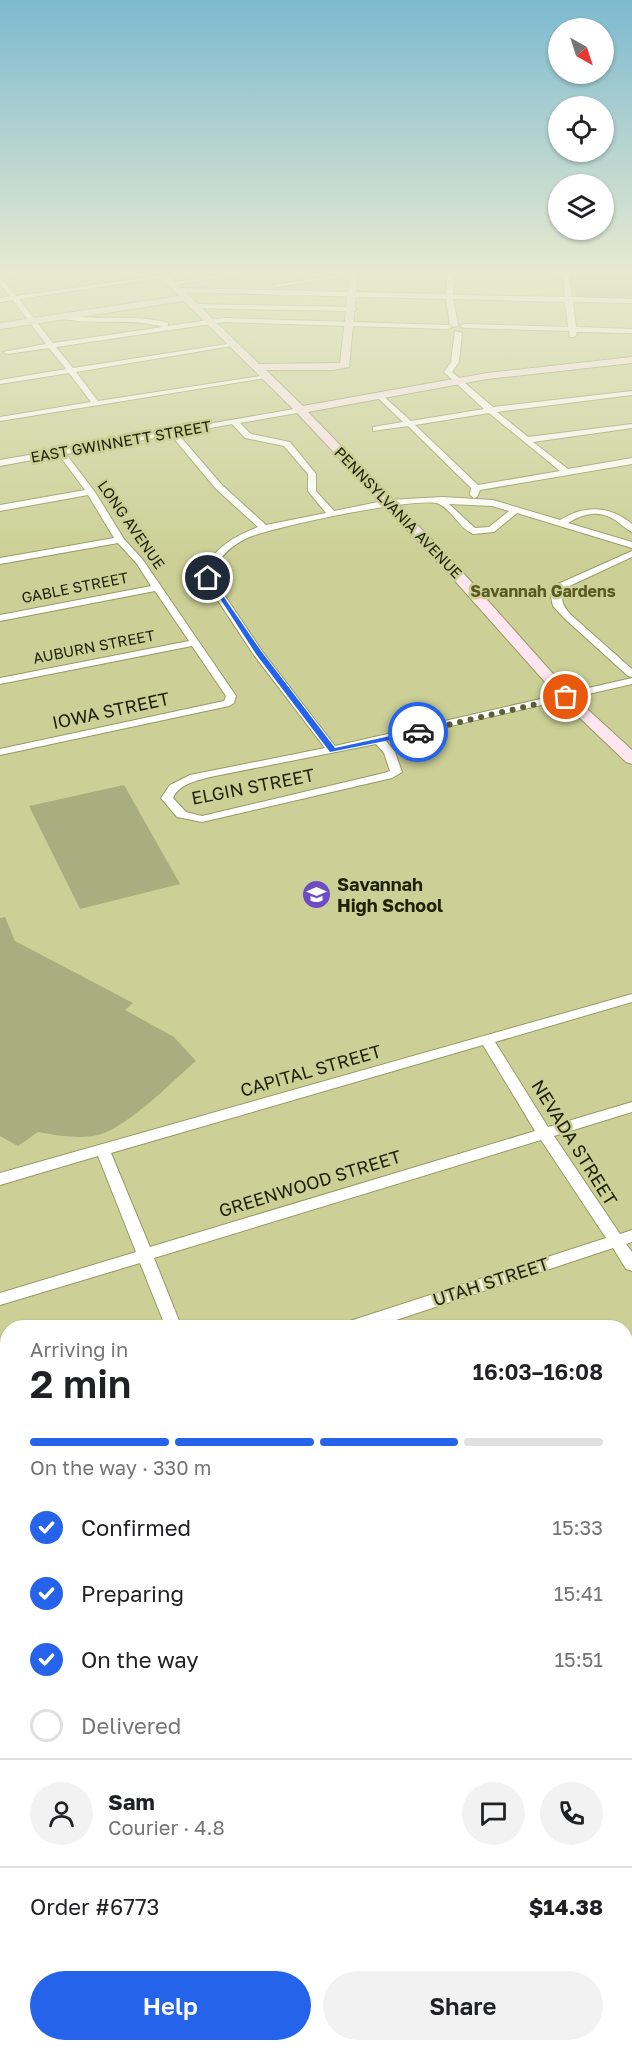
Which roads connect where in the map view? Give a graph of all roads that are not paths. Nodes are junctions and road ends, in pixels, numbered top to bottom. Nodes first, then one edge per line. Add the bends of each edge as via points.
1 (67, 367) edge
2 (97, 367) edge
3 (257, 367) joint
4 (277, 367) edge
5 (452, 367) edge
6 (576, 367) edge
7 (70, 371) junction
8 (267, 377) junction
9 (457, 381) junction
10 (0, 382) edge
11 (630, 395) edge
12 (381, 396) junction
13 (95, 402) junction
14 (300, 410) junction
15 (490, 410) junction
16 (0, 419) edge
17 (234, 422) junction
18 (410, 423) junction
19 (632, 426) edge
20 (376, 429) dead end
21 (173, 433) junction
22 (526, 441) junction
23 (62, 454) junction
24 (632, 461) edge
25 (0, 463) edge
26 (565, 471) junction
27 (476, 488) junction
28 (90, 492) junction
29 (442, 500) junction
30 (473, 500) junction
31 (388, 503) junction
32 (0, 508) edge
33 (517, 510) junction
34 (333, 515) junction
35 (563, 522) junction
36 (264, 528) junction
37 (632, 529) edge
38 (120, 540) junction
39 (629, 541) edge
40 (632, 554) edge
41 (0, 561) edge
42 (156, 588) junction
43 (0, 618) edge
44 (193, 643) junction
45 (632, 674) edge
46 (0, 681) edge
47 (632, 681) edge
48 (566, 697) junction
49 (229, 703) joint
50 (379, 740) junction
51 (333, 750) junction
52 (0, 752) edge
53 (629, 752) edge
54 (632, 998) edge
55 (486, 1039) junction
56 (632, 1107) edge
57 (544, 1133) junction
58 (103, 1150) junction
59 (0, 1179) edge
60 (632, 1236) edge
61 (615, 1242) junction
62 (143, 1254) junction
63 (632, 1265) edge
64 (0, 1299) edge
65 (171, 1320) edge
66 (375, 1320) edge

1 - 7 street
2 - 7 street
3 - 4 main road
3 - 8 main road, PENNSYLVANIA AVENUE
5 - 9 street via 448,372
6 - 9 main road, EAST GWINNETT STREET
7 - 10 street
7 - 13 street
8 - 13 street
8 - 14 main road, PENNSYLVANIA AVENUE
9 - 12 main road, EAST GWINNETT STREET
9 - 15 street
11 - 15 street
12 - 14 main road, EAST GWINNETT STREET
12 - 18 street
13 - 16 street
14 - 17 street, EAST GWINNETT STREET
14 - 31 main road, PENNSYLVANIA AVENUE
15 - 18 street
15 - 22 street
17 - 21 street, EAST GWINNETT STREET
17 - 34 street via 248,436 287,444 309,470 312,491
18 - 20 street
18 - 27 street
19 - 22 street
21 - 23 street, EAST GWINNETT STREET
21 - 36 street via 219,487
22 - 26 street
23 - 25 street, EAST GWINNETT STREET
23 - 28 street, LONG AVENUE
24 - 26 street
26 - 27 street
27 - 30 street
28 - 32 street
28 - 38 street, LONG AVENUE
29 - 30 street
29 - 31 street
29 - 33 street via 473,531 491,530
30 - 33 street
31 - 34 street
31 - 48 main road, PENNSYLVANIA AVENUE via 508,629
33 - 35 street
34 - 36 street
35 - 37 street via 576,514 598,511 614,514
35 - 39 street
36 - 51 street via 220,552 208,578 258,652
38 - 41 street
38 - 42 street, LONG AVENUE
40 - 45 street via 561,586 556,597 567,616
42 - 43 street, GABLE STREET
42 - 44 street, LONG AVENUE
44 - 46 street, AUBURN STREET
44 - 49 street, LONG AVENUE via 231,696
47 - 48 street, ELGIN STREET
48 - 50 street, ELGIN STREET
48 - 53 main road, PENNSYLVANIA AVENUE
49 - 52 street, IOWA STREET
50 - 51 street, ELGIN STREET
50 - 51 street, ELGIN STREET via 395,765 396,772 388,776 202,819 188,819 175,811 167,798 172,788 183,782
54 - 55 street, CAPITAL STREET
55 - 57 street, NEVADA STREET
55 - 58 street, CAPITAL STREET
56 - 57 street, GREENWOOD STREET
57 - 61 street, NEVADA STREET
57 - 62 street, GREENWOOD STREET
58 - 59 street, CAPITAL STREET
58 - 62 street
60 - 61 street, UTAH STREET
61 - 63 street, NEVADA STREET
61 - 66 street, UTAH STREET
62 - 64 street, GREENWOOD STREET
62 - 65 street

